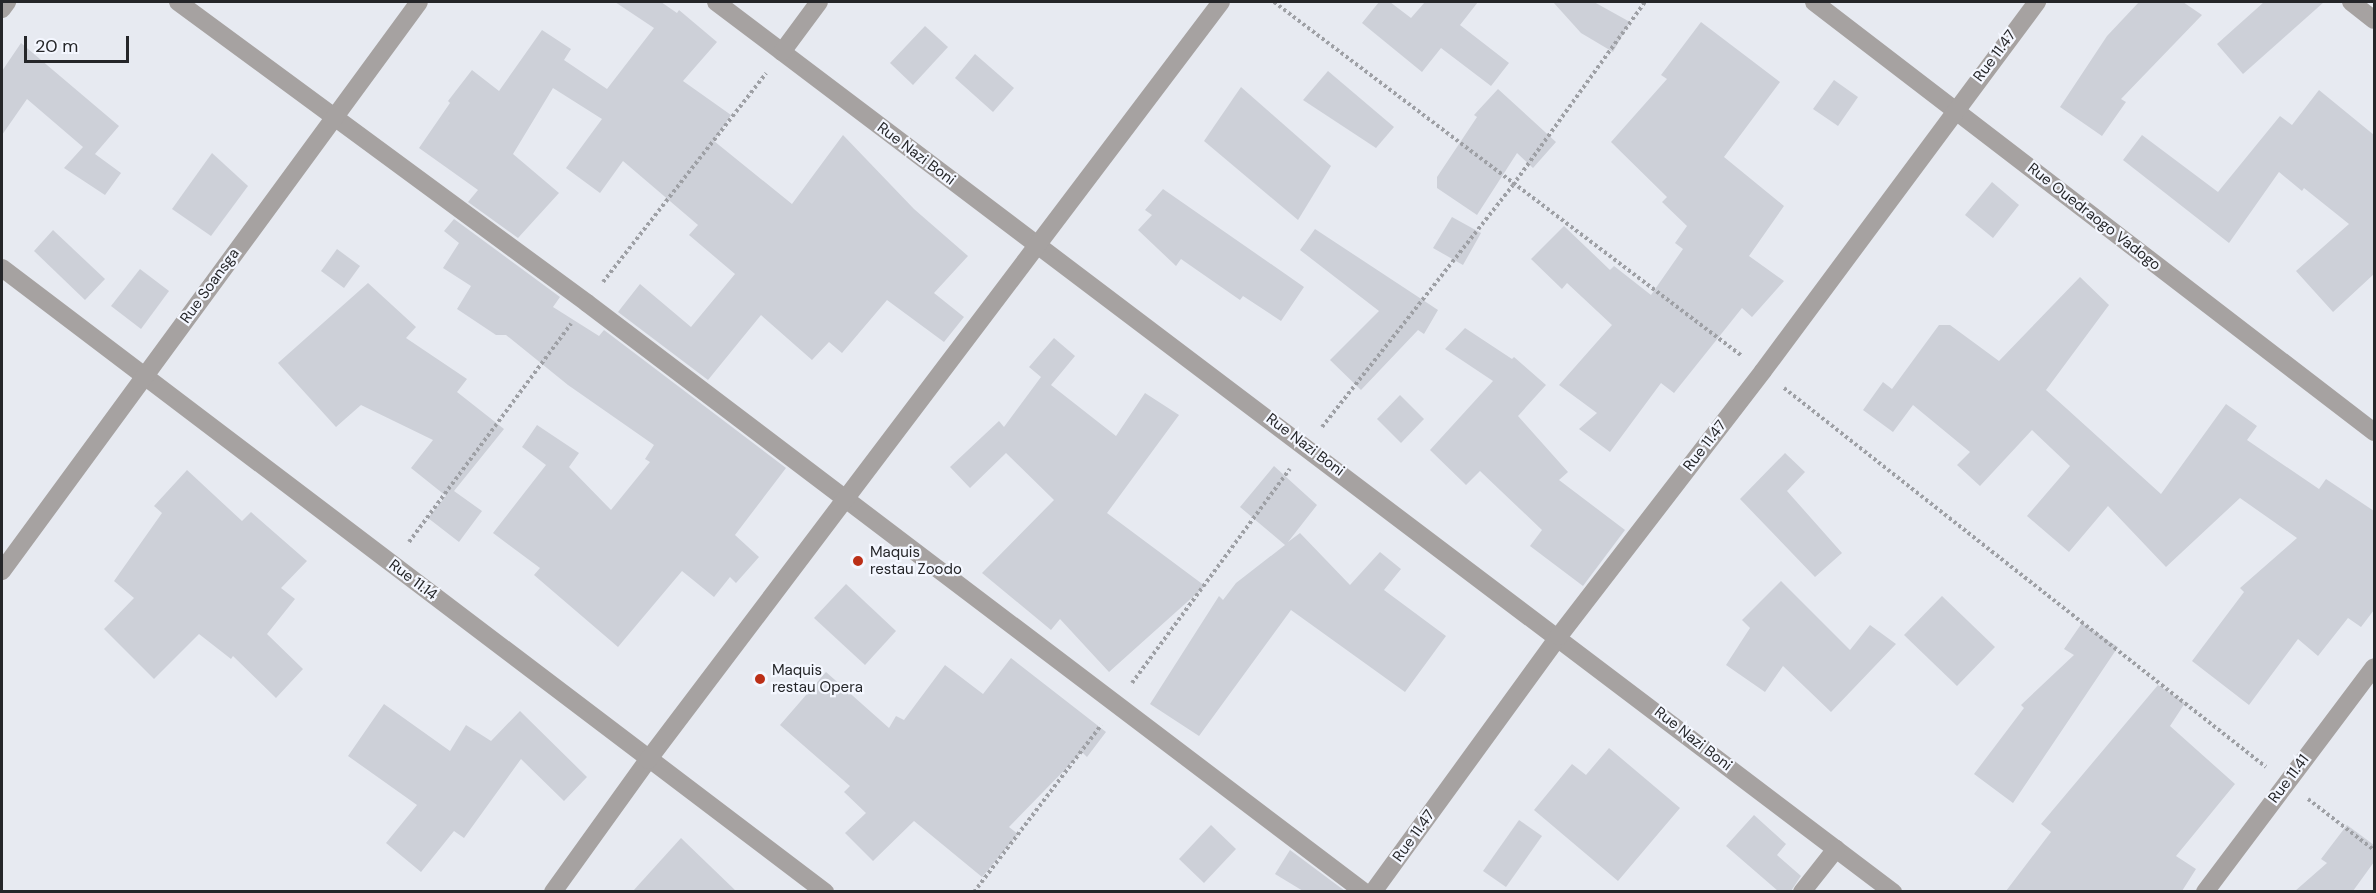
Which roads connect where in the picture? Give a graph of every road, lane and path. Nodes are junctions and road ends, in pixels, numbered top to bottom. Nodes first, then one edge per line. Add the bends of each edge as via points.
1 (7, 2) edge
2 (178, 2) edge
3 (419, 2) edge
4 (716, 2) edge
5 (819, 2) edge
6 (1221, 2) edge
7 (1274, 2) edge
8 (1814, 2) edge
9 (2037, 2) edge
10 (2351, 2) edge
11 (2, 9) edge
12 (2374, 20) edge
13 (782, 52) junction
14 (1954, 110) junction
15 (334, 115) junction
16 (1038, 246) junction
17 (2, 268) edge
18 (1763, 371) junction
19 (144, 378) junction
20 (2374, 432) edge
21 (845, 501) junction
22 (2, 571) edge
23 (1559, 636) junction
24 (2374, 667) edge
25 (648, 760) junction
26 (2286, 782) junction
27 (1836, 849) junction
28 (2374, 850) edge
29 (553, 891) edge
30 (825, 891) edge
31 (1364, 891) edge
32 (1373, 891) edge
33 (1802, 891) edge
34 (1893, 891) edge
35 (2205, 891) edge

1 - 11 street
2 - 15 street
3 - 15 street, Rue Soansga
4 - 13 street, Rue Nazi Boni
5 - 13 street
6 - 16 street
7 - 18 path
8 - 14 street, Rue Ouedraogo Vadogo
9 - 14 street, Rue 11.47
10 - 12 street
13 - 16 street, Rue Nazi Boni
14 - 18 street, Rue 11.47
14 - 20 street, Rue Ouedraogo Vadogo
15 - 19 street, Rue Soansga
15 - 21 street
16 - 21 street
16 - 23 street, Rue Nazi Boni
17 - 19 street, Rue 11.14
18 - 23 street, Rue 11.47
18 - 26 path
19 - 22 street, Rue Soansga
19 - 25 street, Rue 11.14
21 - 25 street
21 - 31 street
23 - 27 street, Rue Nazi Boni
23 - 32 street, Rue 11.47
24 - 26 street, Rue 11.41
25 - 29 street
25 - 30 street, Rue 11.14
26 - 28 path
26 - 35 street, Rue 11.41
27 - 33 street
27 - 34 street, Rue Nazi Boni

